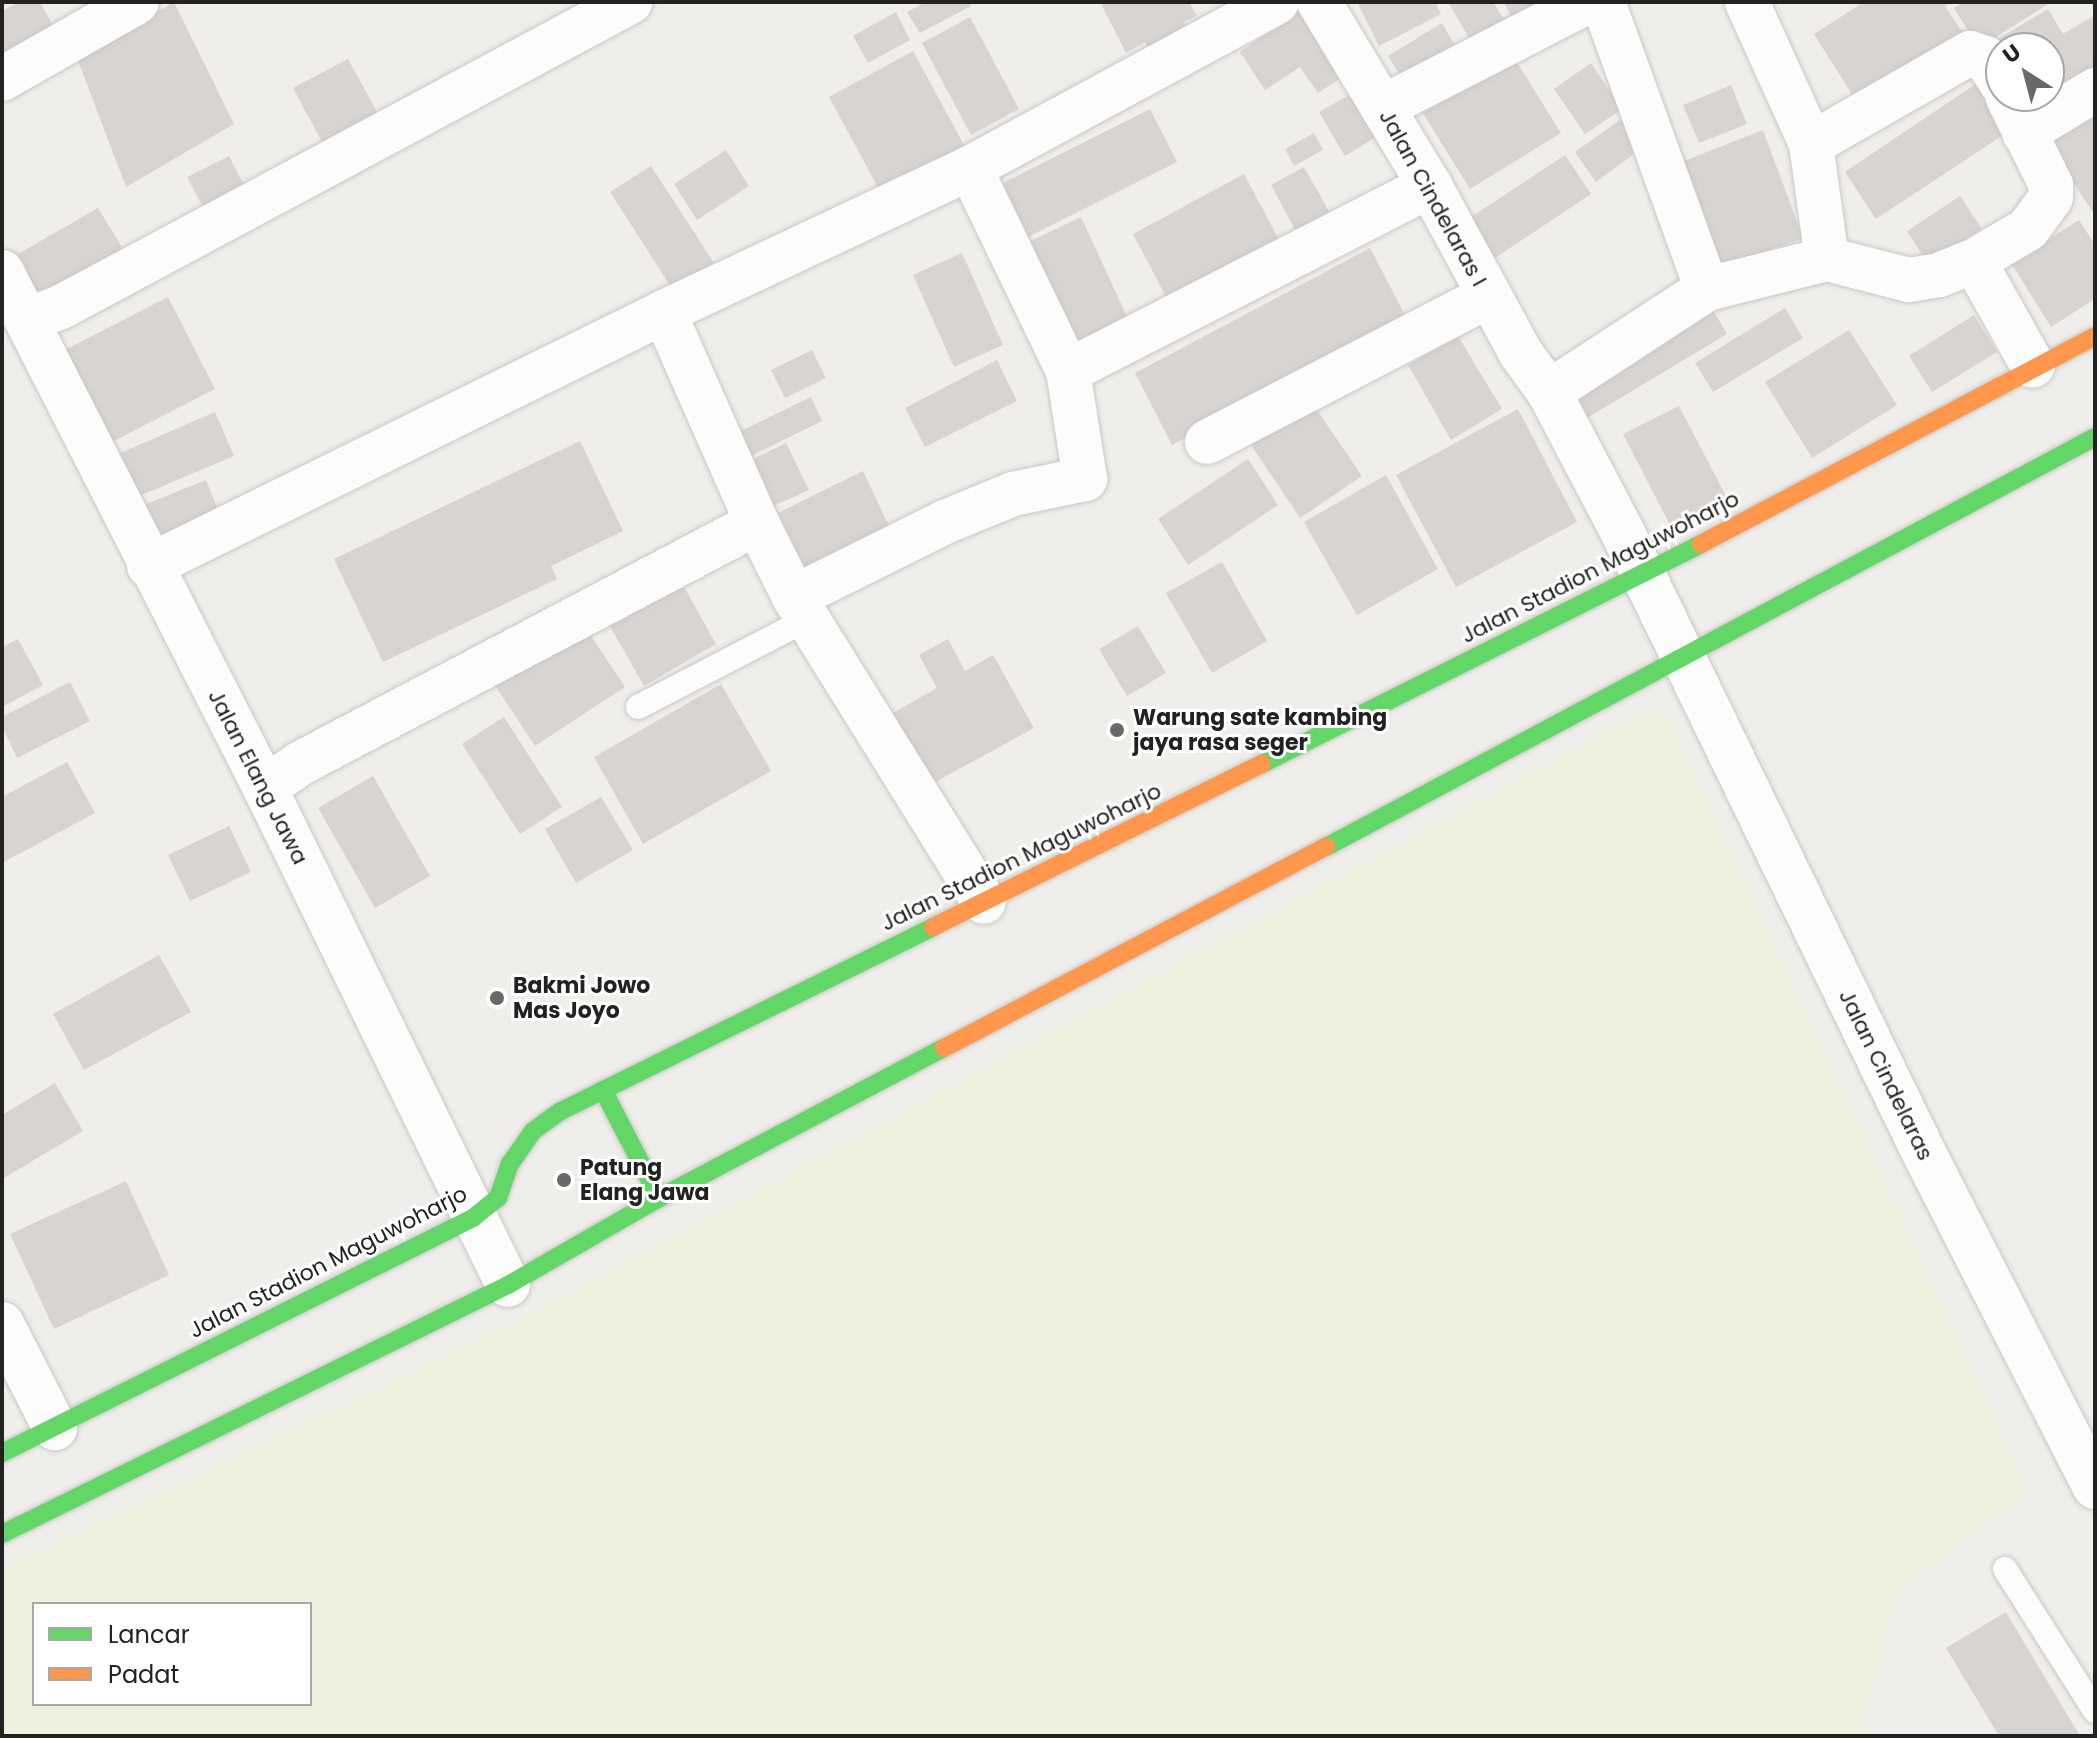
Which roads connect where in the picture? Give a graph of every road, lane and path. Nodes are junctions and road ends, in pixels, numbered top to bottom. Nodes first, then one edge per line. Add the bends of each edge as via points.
1 (137, 2) edge
2 (630, 2) edge
3 (1277, 2) edge
4 (1319, 2) edge
5 (1587, 2) edge
6 (1603, 2) edge
7 (1747, 2) edge
8 (1985, 58) edge
9 (2, 79) edge
10 (2095, 90) edge
11 (1383, 107) junction
12 (2015, 114) edge
13 (1811, 144) junction
14 (970, 168) junction
15 (1430, 186) junction
16 (1827, 259) junction
17 (1974, 261) junction
18 (2, 272) edge
19 (1707, 289) junction
20 (1489, 296) junction
21 (664, 312) junction
22 (27, 320) junction
23 (2095, 336) edge
24 (2033, 366) junction
25 (1068, 371) junction
26 (1549, 392) junction
27 (2095, 437) edge
28 (1207, 442) dead end
29 (757, 523) junction
30 (149, 566) junction
31 (1641, 576) junction
32 (800, 609) junction
33 (1682, 660) junction
34 (638, 707) dead end
35 (265, 788) junction
36 (984, 902) junction
37 (603, 1090) junction
38 (659, 1198) junction
39 (473, 1218) junction
40 (508, 1285) junction
41 (2, 1324) edge
42 (55, 1428) junction
43 (2, 1453) edge
44 (2095, 1487) edge
45 (2, 1534) edge
46 (2005, 1569) dead end
47 (2095, 1711) edge

1 - 9 street
2 - 22 street via 61,307
3 - 14 street
4 - 11 street, Jalan Cindelaras I
5 - 11 street
6 - 19 street
7 - 13 street
8 - 13 street via 1970,53
10 - 12 street
11 - 15 street, Jalan Cindelaras I
12 - 17 street via 2051,185 2051,197 2028,229
13 - 16 street
14 - 21 street
14 - 25 street
15 - 20 street, Jalan Cindelaras I
15 - 25 street
16 - 17 street via 1909,280
16 - 19 street
17 - 24 street
18 - 22 street, Jalan Elang Jawa
19 - 26 street
20 - 26 street, Jalan Cindelaras I
20 - 28 street
21 - 29 street
21 - 30 street
22 - 30 street, Jalan Elang Jawa
23 - 24 main road, Jalan Stadion Maguwoharjo
24 - 31 main road, Jalan Stadion Maguwoharjo
25 - 32 street via 1085,479 1013,494 945,522
26 - 31 street, Jalan Cindelaras I
27 - 33 main road
29 - 32 street
29 - 35 street via 301,763
30 - 35 street, Jalan Elang Jawa
31 - 33 street, Jalan Cindelaras
31 - 36 main road, Jalan Stadion Maguwoharjo
32 - 34 lane
32 - 36 street
33 - 38 main road
33 - 44 street, Jalan Cindelaras
35 - 39 street, Jalan Elang Jawa
36 - 37 main road, Jalan Stadion Maguwoharjo
37 - 38 main road
37 - 39 main road, Jalan Stadion Maguwoharjo via 533,1131 510,1164 498,1198
38 - 40 main road
39 - 40 street, Jalan Elang Jawa
39 - 42 main road, Jalan Stadion Maguwoharjo
40 - 45 main road
41 - 42 street
42 - 43 main road, Jalan Stadion Maguwoharjo
46 - 47 lane

